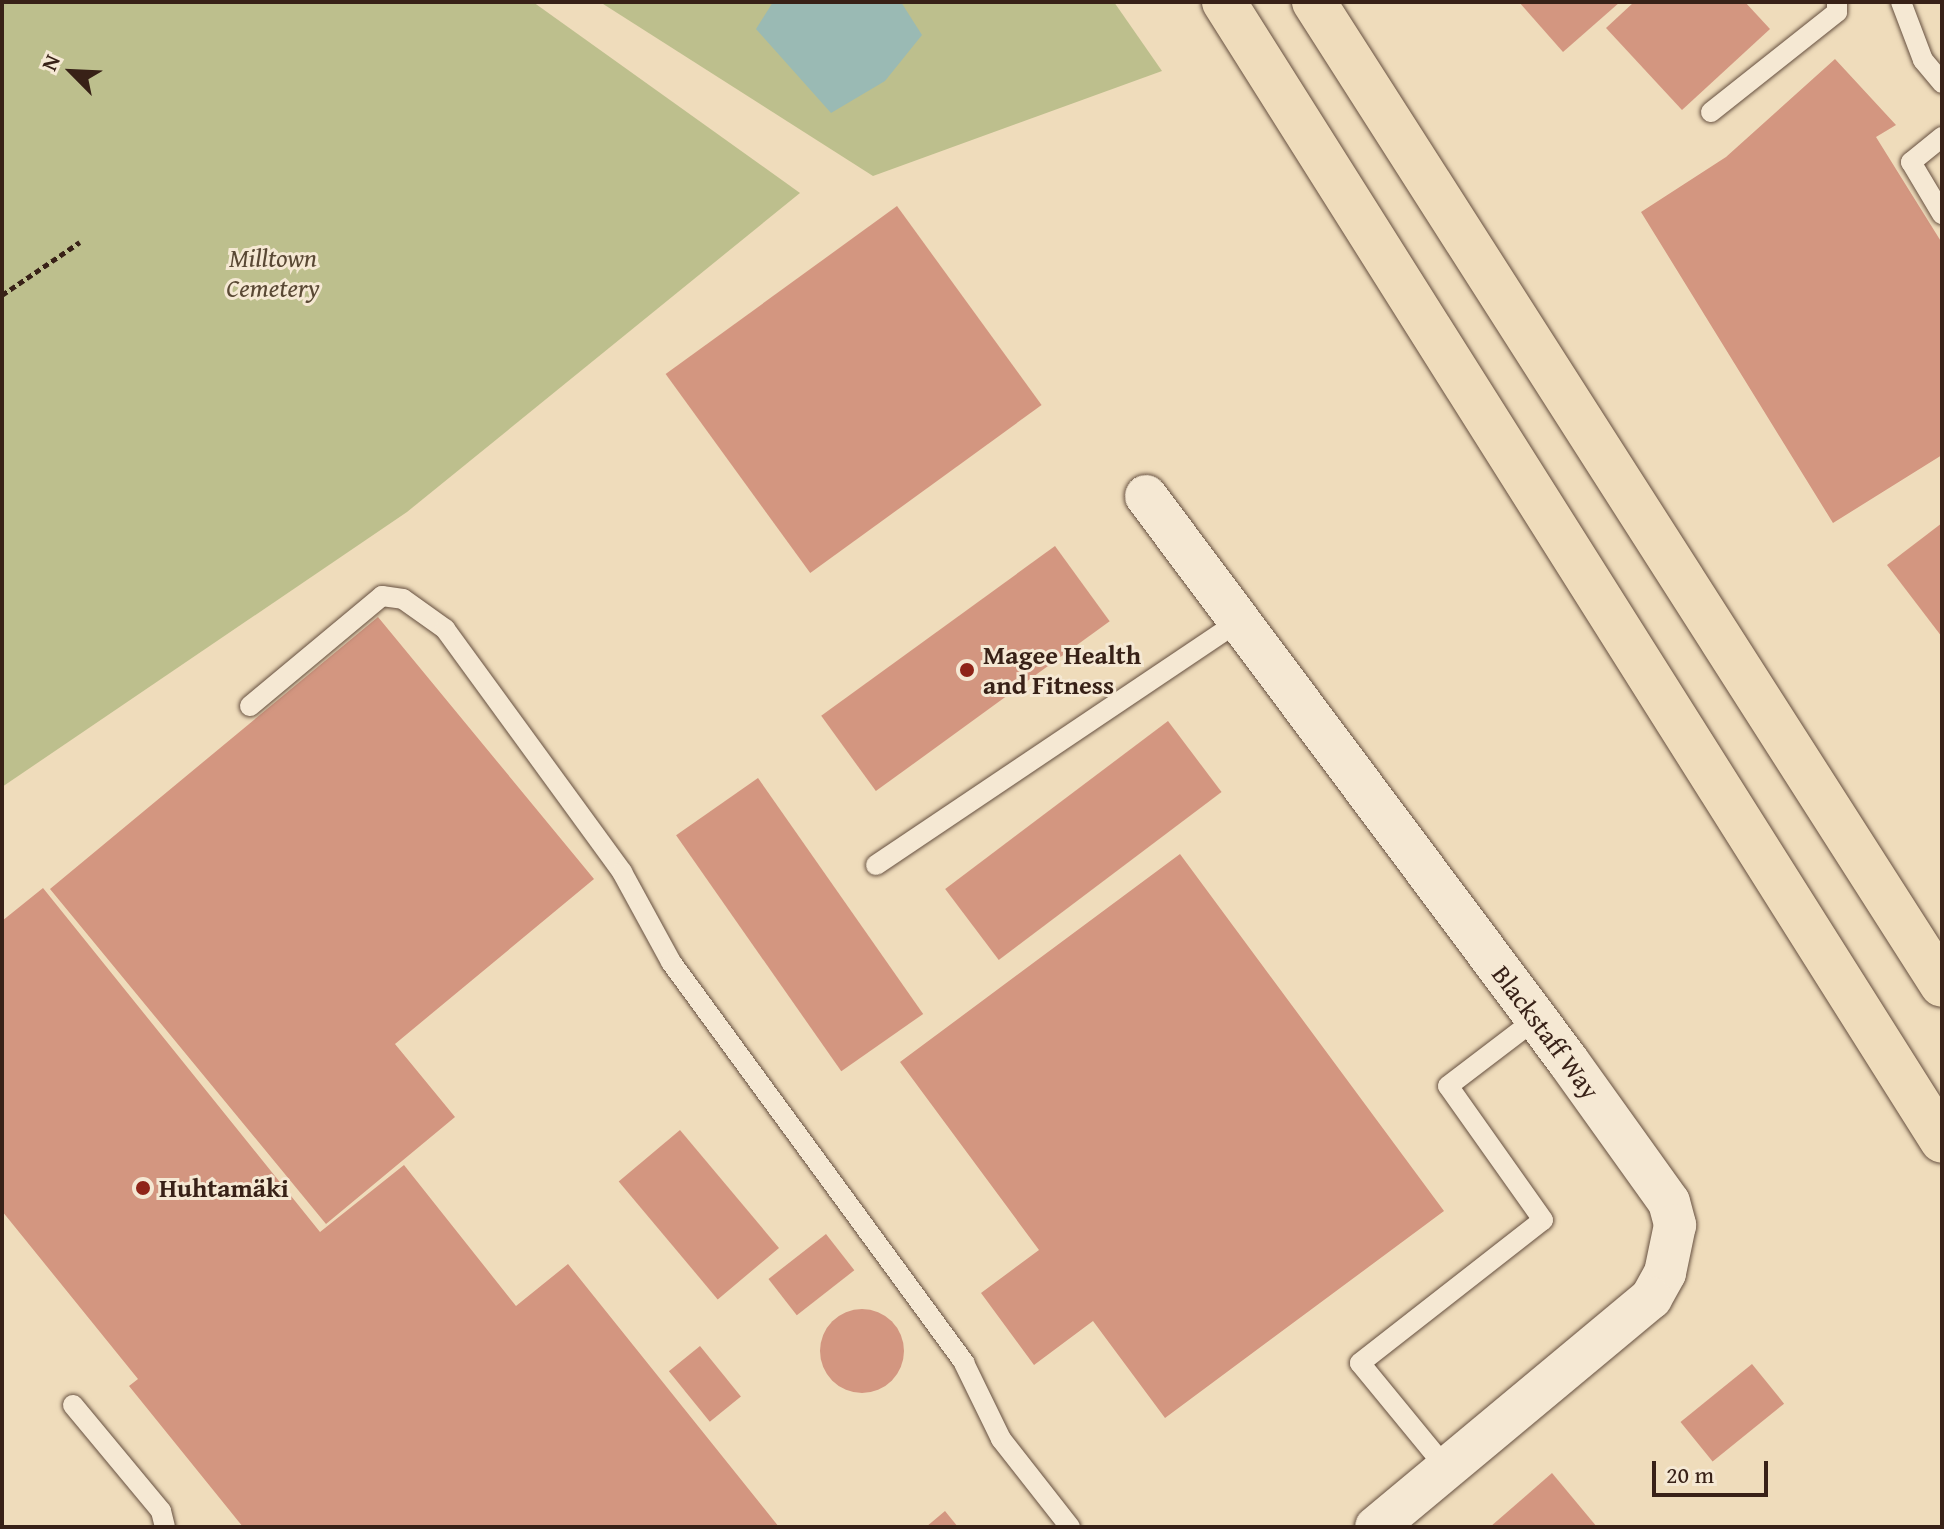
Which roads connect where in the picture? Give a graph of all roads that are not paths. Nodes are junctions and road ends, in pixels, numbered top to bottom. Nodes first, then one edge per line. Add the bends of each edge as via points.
1 (1224, 2) edge
2 (1314, 2) edge
3 (1837, 2) edge
4 (1901, 2) edge
5 (1942, 83) edge
6 (1711, 112) dead end
7 (1942, 137) edge
8 (1942, 214) edge
9 (1146, 496) dead end
10 (1239, 621) junction
11 (250, 706) dead end
12 (876, 865) dead end
13 (1942, 985) edge
14 (1536, 1019) junction
15 (1942, 1141) edge
16 (73, 1405) dead end
17 (1447, 1469) junction
18 (165, 1527) edge
19 (1070, 1527) edge
20 (1376, 1527) edge

1 - 15 highway
2 - 13 highway
3 - 6 lane via 1837,12
4 - 5 lane via 1923,60
7 - 8 lane via 1911,162
9 - 10 street, Blackstaff Way
10 - 12 lane
10 - 14 street, Blackstaff Way
11 - 19 lane via 382,596 403,599 445,629 622,872 671,962 964,1363 1001,1439
14 - 17 street, Blackstaff Way via 1669,1202 1673,1246 1651,1298
14 - 17 lane via 1448,1086 1543,1220 1360,1363
16 - 18 lane via 161,1511
17 - 20 street, Blackstaff Way

